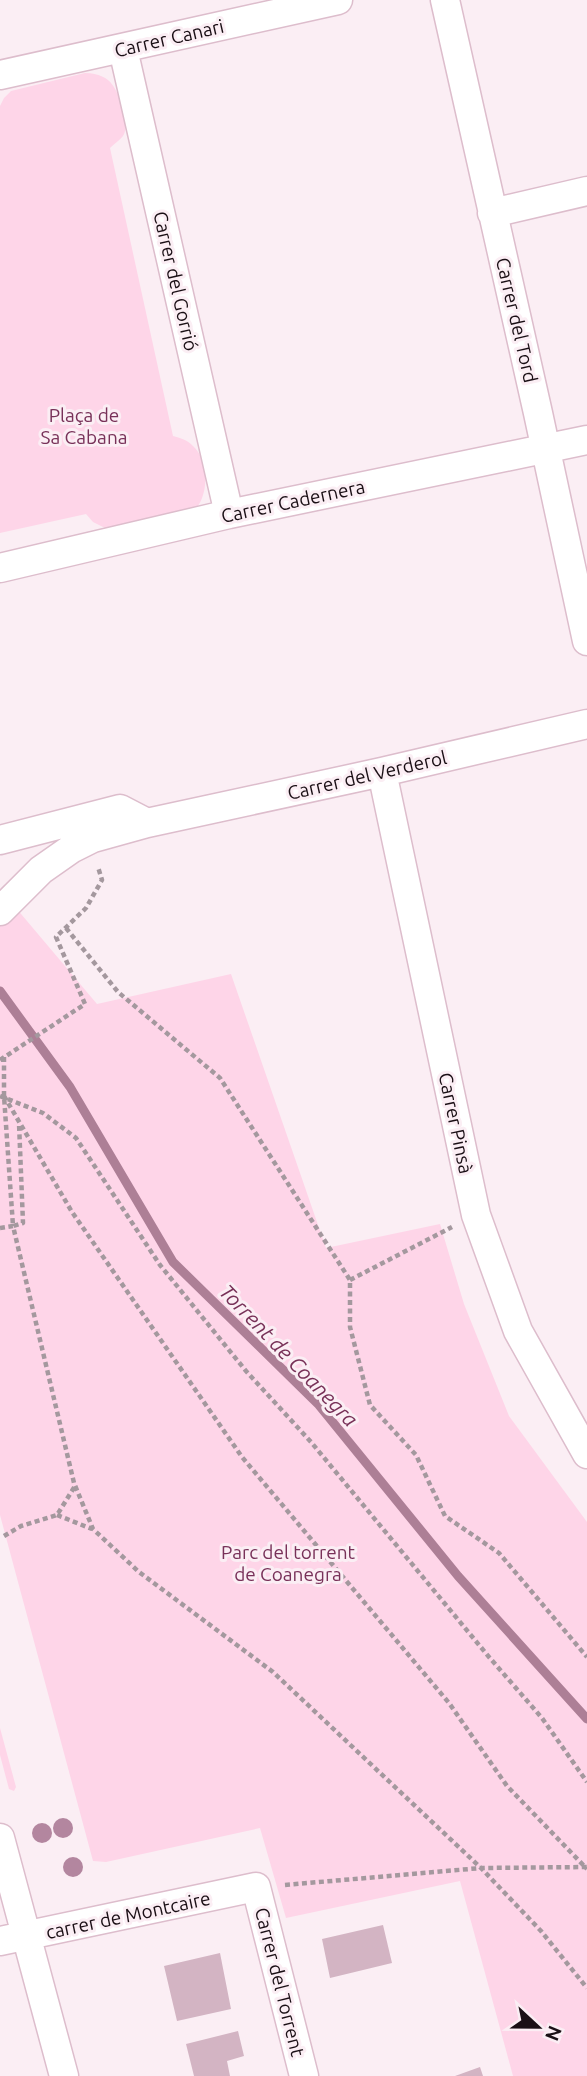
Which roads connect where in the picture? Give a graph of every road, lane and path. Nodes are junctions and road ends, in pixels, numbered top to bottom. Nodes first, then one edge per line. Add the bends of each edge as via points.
1 (338, 0) edge
2 (445, 0) edge
3 (123, 49) junction
4 (0, 75) edge
5 (587, 191) edge
6 (492, 213) junction
7 (587, 440) edge
8 (546, 449) junction
9 (229, 514) junction
10 (0, 568) edge
11 (587, 641) edge
12 (587, 724) edge
13 (382, 772) junction
14 (147, 823) junction
15 (0, 840) edge
16 (98, 867) dead end
17 (8, 903) edge
18 (66, 928) junction
19 (2, 1059) edge
20 (2, 1096) edge
21 (19, 1123) junction
22 (476, 1215) junction
23 (13, 1226) junction
24 (0, 1227) edge
25 (350, 1280) junction
26 (587, 1454) edge
27 (75, 1486) junction
28 (57, 1515) junction
29 (93, 1529) junction
30 (4, 1536) dead end
31 (587, 1657) edge
32 (587, 1782) edge
33 (0, 1838) edge
34 (481, 1868) junction
35 (587, 1868) edge
36 (256, 1887) junction
37 (28, 1936) junction
38 (0, 1941) edge
39 (587, 1988) edge
40 (64, 2076) edge
41 (304, 2076) edge

1 - 3 street, Carrer Canari
2 - 6 street, Carrer del Tord
3 - 4 street, Carrer Canari
3 - 9 street, Carrer del Gorrió
5 - 6 street
6 - 8 street, Carrer del Tord
7 - 8 street, Carrer Cadernera
8 - 9 street, Carrer Cadernera
8 - 11 street, Carrer del Tord
9 - 10 street, Carrer Cadernera
12 - 13 street, Carrer del Verderol
13 - 14 street, Carrer del Verderol
13 - 22 street, Carrer Pinsà
14 - 15 street via 120,809
14 - 17 street, Carrer del Verderol via 71,849 41,870
16 - 18 path via 102,880 86,908
18 - 19 path via 56,937 85,1004
18 - 25 path via 118,992 220,1078
19 - 20 path
20 - 21 path
20 - 23 path
20 - 32 path via 43,1113 76,1138 160,1265 542,1718
21 - 23 path via 23,1223
21 - 35 path via 72,1212 242,1457 449,1703 507,1786
22 - 25 path
22 - 26 street, Carrer Pinsà via 518,1331
23 - 24 path
23 - 27 path
25 - 31 path via 349,1328 370,1405 416,1455 445,1516 499,1553
27 - 28 path
27 - 29 path
28 - 29 path
28 - 30 path
29 - 34 path via 139,1572 273,1672
33 - 37 street
34 - 35 path
34 - 36 path
34 - 39 path
36 - 37 street, carrer de Montcaire
36 - 41 street, Carrer del Torrent
37 - 38 street, carrer de Montcaire
37 - 40 street

